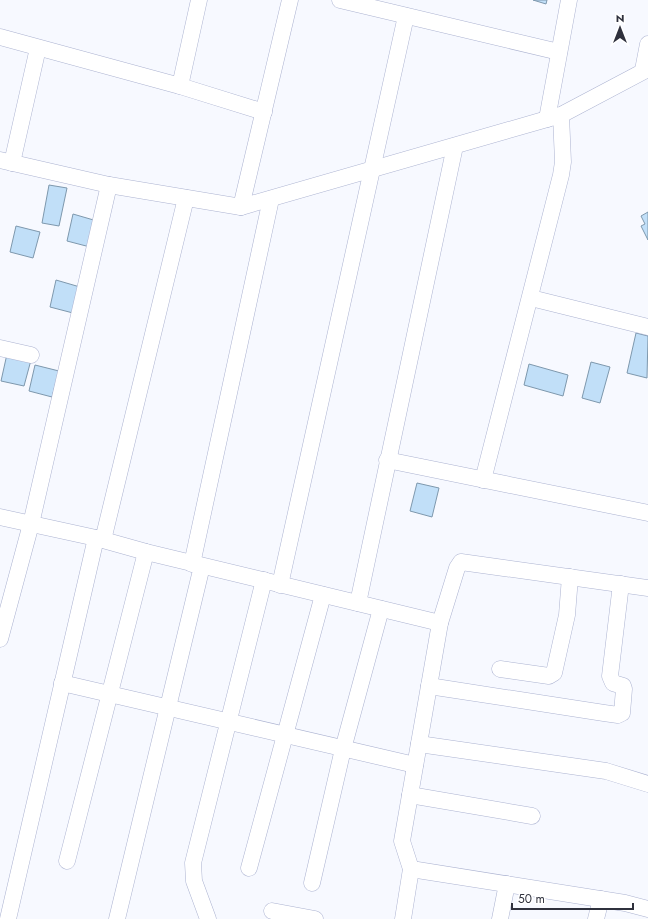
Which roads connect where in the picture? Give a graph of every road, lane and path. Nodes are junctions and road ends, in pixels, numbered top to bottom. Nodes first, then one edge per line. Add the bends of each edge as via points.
1 (199, 0) edge
2 (290, 0) edge
3 (340, 0) edge
4 (569, 0) edge
5 (406, 16) junction
6 (0, 37) edge
7 (648, 44) edge
8 (38, 48) junction
9 (559, 52) junction
10 (646, 69) edge
11 (180, 86) junction
12 (264, 112) junction
13 (554, 117) junction
14 (455, 146) junction
15 (6, 162) edge
16 (372, 170) junction
17 (109, 185) junction
18 (186, 198) junction
19 (271, 199) junction
20 (241, 207) junction
21 (531, 298) junction
22 (648, 327) edge
23 (0, 348) edge
24 (31, 355) dead end
25 (387, 460) junction
26 (483, 480) junction
27 (648, 513) edge
28 (0, 516) edge
29 (31, 524) junction
30 (100, 539) junction
31 (146, 552) junction
32 (197, 565) junction
33 (570, 577) junction
34 (264, 580) junction
35 (621, 584) junction
36 (280, 585) junction
37 (648, 588) edge
38 (323, 595) junction
39 (358, 603) junction
40 (381, 609) junction
41 (440, 623) junction
42 (0, 638) edge
43 (500, 669) dead end
44 (62, 683) junction
45 (429, 686) junction
46 (109, 694) junction
47 (168, 708) junction
48 (227, 723) junction
49 (284, 736) junction
50 (419, 744) junction
51 (343, 749) junction
52 (415, 765) junction
53 (648, 784) edge
54 (410, 795) junction
55 (532, 816) dead end
56 (67, 861) dead end
57 (249, 868) dead end
58 (411, 869) junction
59 (312, 883) dead end
60 (507, 884) junction
61 (601, 899) junction
62 (648, 909) edge
63 (272, 911) dead end
64 (8, 919) edge
65 (116, 919) edge
66 (208, 919) edge
67 (315, 919) edge
68 (403, 919) edge
69 (500, 919) edge
70 (596, 919) edge

1 - 11 street
2 - 12 street
3 - 5 street
4 - 9 street
5 - 9 street
5 - 16 street
6 - 8 street
7 - 10 street
8 - 11 street
8 - 15 street
9 - 13 street
10 - 13 street
11 - 12 street
12 - 20 street
13 - 14 street
13 - 21 street via 563,162
14 - 16 street
14 - 25 street
15 - 17 street
16 - 19 street
16 - 36 street
17 - 18 street
17 - 29 street
18 - 20 street
18 - 30 street
19 - 20 street
19 - 32 street
21 - 22 street
21 - 26 street
23 - 24 street
25 - 26 street
25 - 39 street
26 - 27 street
28 - 29 street
29 - 30 street
29 - 42 street
30 - 31 street
30 - 44 street
31 - 32 street
31 - 46 street
32 - 34 street
32 - 47 street
33 - 35 street
33 - 41 street via 461,562
33 - 43 street via 567,615 554,673 549,676
34 - 36 street
34 - 48 street
35 - 37 street
35 - 45 street via 610,676 613,683 623,686 624,689 622,713 618,715
36 - 38 street
38 - 39 street
38 - 49 street
39 - 40 street
40 - 41 street
40 - 51 street
41 - 45 street
44 - 46 street
44 - 64 street
45 - 50 street
46 - 47 street
46 - 56 street
47 - 48 street
47 - 65 street
48 - 49 street
48 - 66 street via 193,863 194,881
49 - 51 street
49 - 57 street
50 - 52 street
50 - 53 street via 606,770
51 - 52 street
51 - 59 street
52 - 54 street
54 - 55 street
54 - 58 street via 402,841
58 - 60 street
58 - 68 street
60 - 61 street
60 - 69 street
61 - 62 street
61 - 70 street
63 - 67 street

